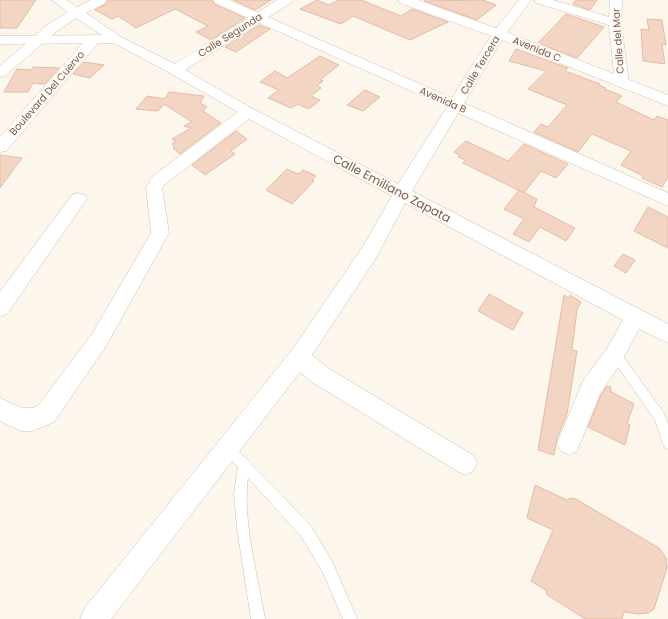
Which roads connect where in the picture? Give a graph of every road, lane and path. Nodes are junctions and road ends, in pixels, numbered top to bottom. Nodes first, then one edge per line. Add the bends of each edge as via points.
1 (58, 0) edge
2 (101, 0) edge
3 (219, 0) edge
4 (286, 0) edge
5 (405, 0) edge
6 (525, 0) edge
7 (540, 0) edge
8 (616, 0) edge
9 (75, 13) junction
10 (258, 17) junction
11 (615, 23) junction
12 (499, 34) junction
13 (0, 40) edge
14 (38, 40) junction
15 (93, 40) junction
16 (117, 40) junction
17 (175, 70) junction
18 (0, 73) edge
19 (622, 83) junction
20 (668, 101) edge
21 (456, 105) junction
22 (248, 112) junction
23 (0, 147) edge
24 (401, 194) junction
25 (78, 199) dead end
26 (668, 200) edge
27 (0, 308) edge
28 (635, 317) junction
29 (668, 334) edge
30 (615, 354) junction
31 (299, 357) junction
32 (0, 408) edge
33 (569, 443) dead end
34 (668, 443) edge
35 (227, 447) junction
36 (465, 463) dead end
37 (244, 466) junction
38 (94, 619) edge
39 (258, 619) edge
40 (350, 619) edge

1 - 9 street, Calle Emiliano Zapata
2 - 9 street
3 - 10 street, Avenida B
4 - 10 main road, Calle Segunda
5 - 12 main road, Avenida C
6 - 12 street, Calle Tercera
7 - 11 street
8 - 11 street, Calle del Mar
9 - 14 street
9 - 16 street, Calle Emiliano Zapata
10 - 17 main road, Calle Segunda
10 - 21 street, Avenida B
11 - 19 street, Calle del Mar
12 - 19 main road, Avenida C
12 - 21 street, Calle Tercera
13 - 14 main road, Calle Emiliano Zapata
14 - 15 main road, Calle Emiliano Zapata
14 - 18 street
15 - 16 main road, Calle Emiliano Zapata
15 - 23 street, Boulevard Del Cuervo
16 - 17 main road, Calle Emiliano Zapata
17 - 22 street, Calle Emiliano Zapata
19 - 20 main road, Avenida C
21 - 24 street, Calle Tercera
21 - 26 street, Avenida B
22 - 24 street, Calle Emiliano Zapata
22 - 32 street via 158,181 154,188 160,234 99,340 46,414 32,420 21,420
24 - 28 street, Calle Emiliano Zapata
24 - 31 street, Calle Tercera via 368,253
25 - 27 street
28 - 29 street, Calle Emiliano Zapata
28 - 30 street
30 - 33 street via 591,388
30 - 34 lane via 660,417
31 - 35 street, Calle Tercera
31 - 36 street via 320,375
35 - 37 lane
35 - 38 street, Calle Tercera
37 - 39 lane via 240,493
37 - 40 lane via 306,532 328,568

